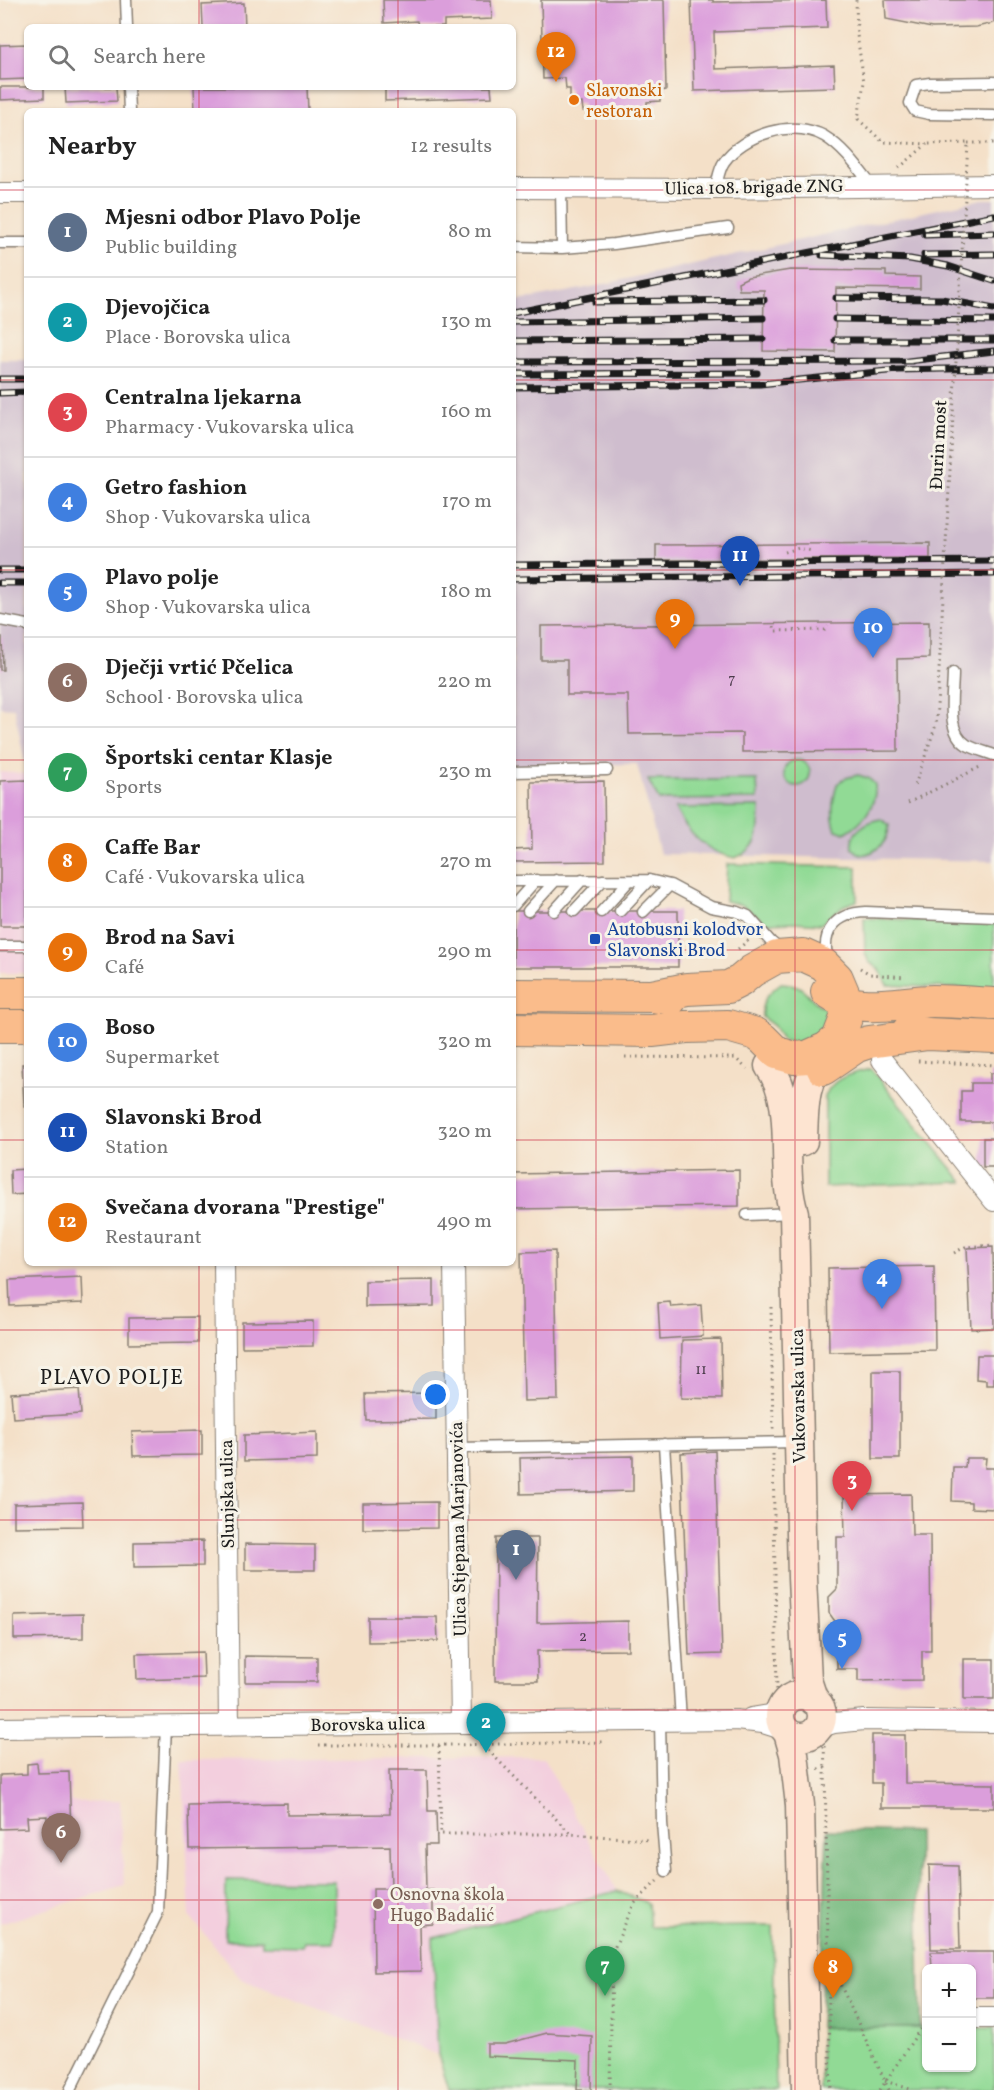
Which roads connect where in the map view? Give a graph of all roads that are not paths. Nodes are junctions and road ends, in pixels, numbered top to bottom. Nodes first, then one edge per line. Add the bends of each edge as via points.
1 (126, 0) edge
2 (127, 24) edge
3 (994, 82) edge
4 (128, 90) edge
5 (129, 108) edge
6 (994, 115) edge
7 (994, 185) edge
8 (872, 186) junction
9 (516, 188) edge
10 (561, 188) junction
11 (715, 189) junction
12 (0, 193) edge
13 (24, 193) edge
14 (728, 228) dead end
15 (0, 243) edge
16 (24, 243) edge
17 (516, 247) edge
18 (562, 248) junction
19 (0, 620) edge
20 (24, 624) edge
21 (953, 673) dead end
22 (994, 755) edge
23 (607, 770) dead end
24 (516, 772) edge
25 (536, 880) junction
26 (556, 880) junction
27 (582, 880) junction
28 (603, 880) junction
29 (650, 880) junction
30 (516, 881) edge
31 (629, 881) junction
32 (670, 885) junction
33 (516, 903) edge
34 (528, 911) dead end
35 (554, 911) dead end
36 (574, 911) dead end
37 (620, 911) dead end
38 (601, 912) dead end
39 (643, 912) dead end
40 (994, 917) edge
41 (0, 946) edge
42 (24, 946) edge
43 (789, 955) junction
44 (843, 979) junction
45 (754, 990) junction
46 (0, 993) edge
47 (24, 993) edge
48 (516, 995) edge
49 (652, 996) junction
50 (994, 1004) edge
51 (0, 1026) edge
52 (24, 1026) edge
53 (516, 1029) edge
54 (928, 1034) junction
55 (994, 1037) edge
56 (755, 1047) junction
57 (826, 1053) junction
58 (882, 1060) road end
59 (994, 1201) edge
60 (794, 1213) junction
61 (747, 1215) dead end
62 (224, 1266) edge
63 (454, 1266) edge
64 (786, 1437) junction
65 (664, 1444) junction
66 (456, 1448) junction
67 (794, 1710) junction
68 (660, 1721) junction
69 (681, 1721) junction
70 (994, 1722) edge
71 (461, 1723) junction
72 (166, 1726) junction
73 (229, 1726) junction
74 (0, 1728) edge
75 (666, 1871) road end
76 (976, 2018) edge
77 (994, 2018) edge
78 (70, 2090) edge
79 (806, 2090) edge

1 - 2 lane
3 - 6 lane via 916,85 910,103 915,111 928,114
4 - 5 lane
7 - 8 street, Ulica 108. brigade ZNG
8 - 11 street, Ulica 108. brigade ZNG
8 - 11 lane via 854,162 823,136 809,131 780,130 756,135 737,146 722,164
9 - 10 street, Ulica 108. brigade ZNG
10 - 11 street, Ulica 108. brigade ZNG
10 - 18 lane
12 - 13 street
14 - 18 lane
15 - 16 lane
17 - 18 lane
19 - 20 lane
21 - 22 lane via 952,721 956,735 967,745
23 - 24 lane
25 - 26 lane
25 - 30 lane
25 - 33 lane
26 - 27 lane
26 - 34 lane
27 - 28 lane
27 - 35 lane
28 - 31 lane
28 - 36 lane
29 - 31 lane
29 - 32 lane
29 - 37 lane
31 - 38 lane
32 - 39 lane
32 - 43 lane via 711,907 748,916
40 - 44 lane via 849,914 828,932 825,948
41 - 42 lane
43 - 44 main road via 813,958
43 - 49 main road via 765,962 728,987
44 - 45 main road via 839,1000 824,991 812,975 796,969 775,973
44 - 50 main road via 870,994 892,995 922,989
44 - 57 main road via 846,1018
45 - 49 main road via 743,996 715,1000
45 - 56 main road via 746,1008
46 - 47 main road
48 - 49 main road
51 - 52 main road
53 - 56 main road via 652,1031 728,1026
54 - 55 main road
54 - 57 main road via 891,1029 857,1031
54 - 57 main road via 862,1044 822,1070
56 - 57 main road via 763,1039 786,1056
56 - 57 main road via 792,1075
56 - 60 main road, Vukovarska ulica via 777,1077 784,1098 787,1184
57 - 60 main road, Vukovarska ulica via 805,1097 802,1189
58 - 59 street
60 - 61 lane
60 - 64 main road, Vukovarska ulica
62 - 73 street, Slunjska ulica
63 - 66 street, Ulica Stjepana Marjanovića
64 - 65 lane
64 - 67 main road, Vukovarska ulica via 802,1578 791,1685
65 - 66 lane
65 - 69 lane
66 - 71 street, Ulica Stjepana Marjanovića
67 - 69 street, Borovska ulica via 763,1723
67 - 70 street via 834,1723
67 - 79 main road, Vukovarska ulica via 805,1763 800,1805
68 - 69 street, Borovska ulica
68 - 71 street, Borovska ulica
68 - 75 lane
71 - 73 street, Borovska ulica
72 - 73 street, Borovska ulica
72 - 74 street, Borovska ulica
72 - 78 lane via 158,1912
76 - 77 street

